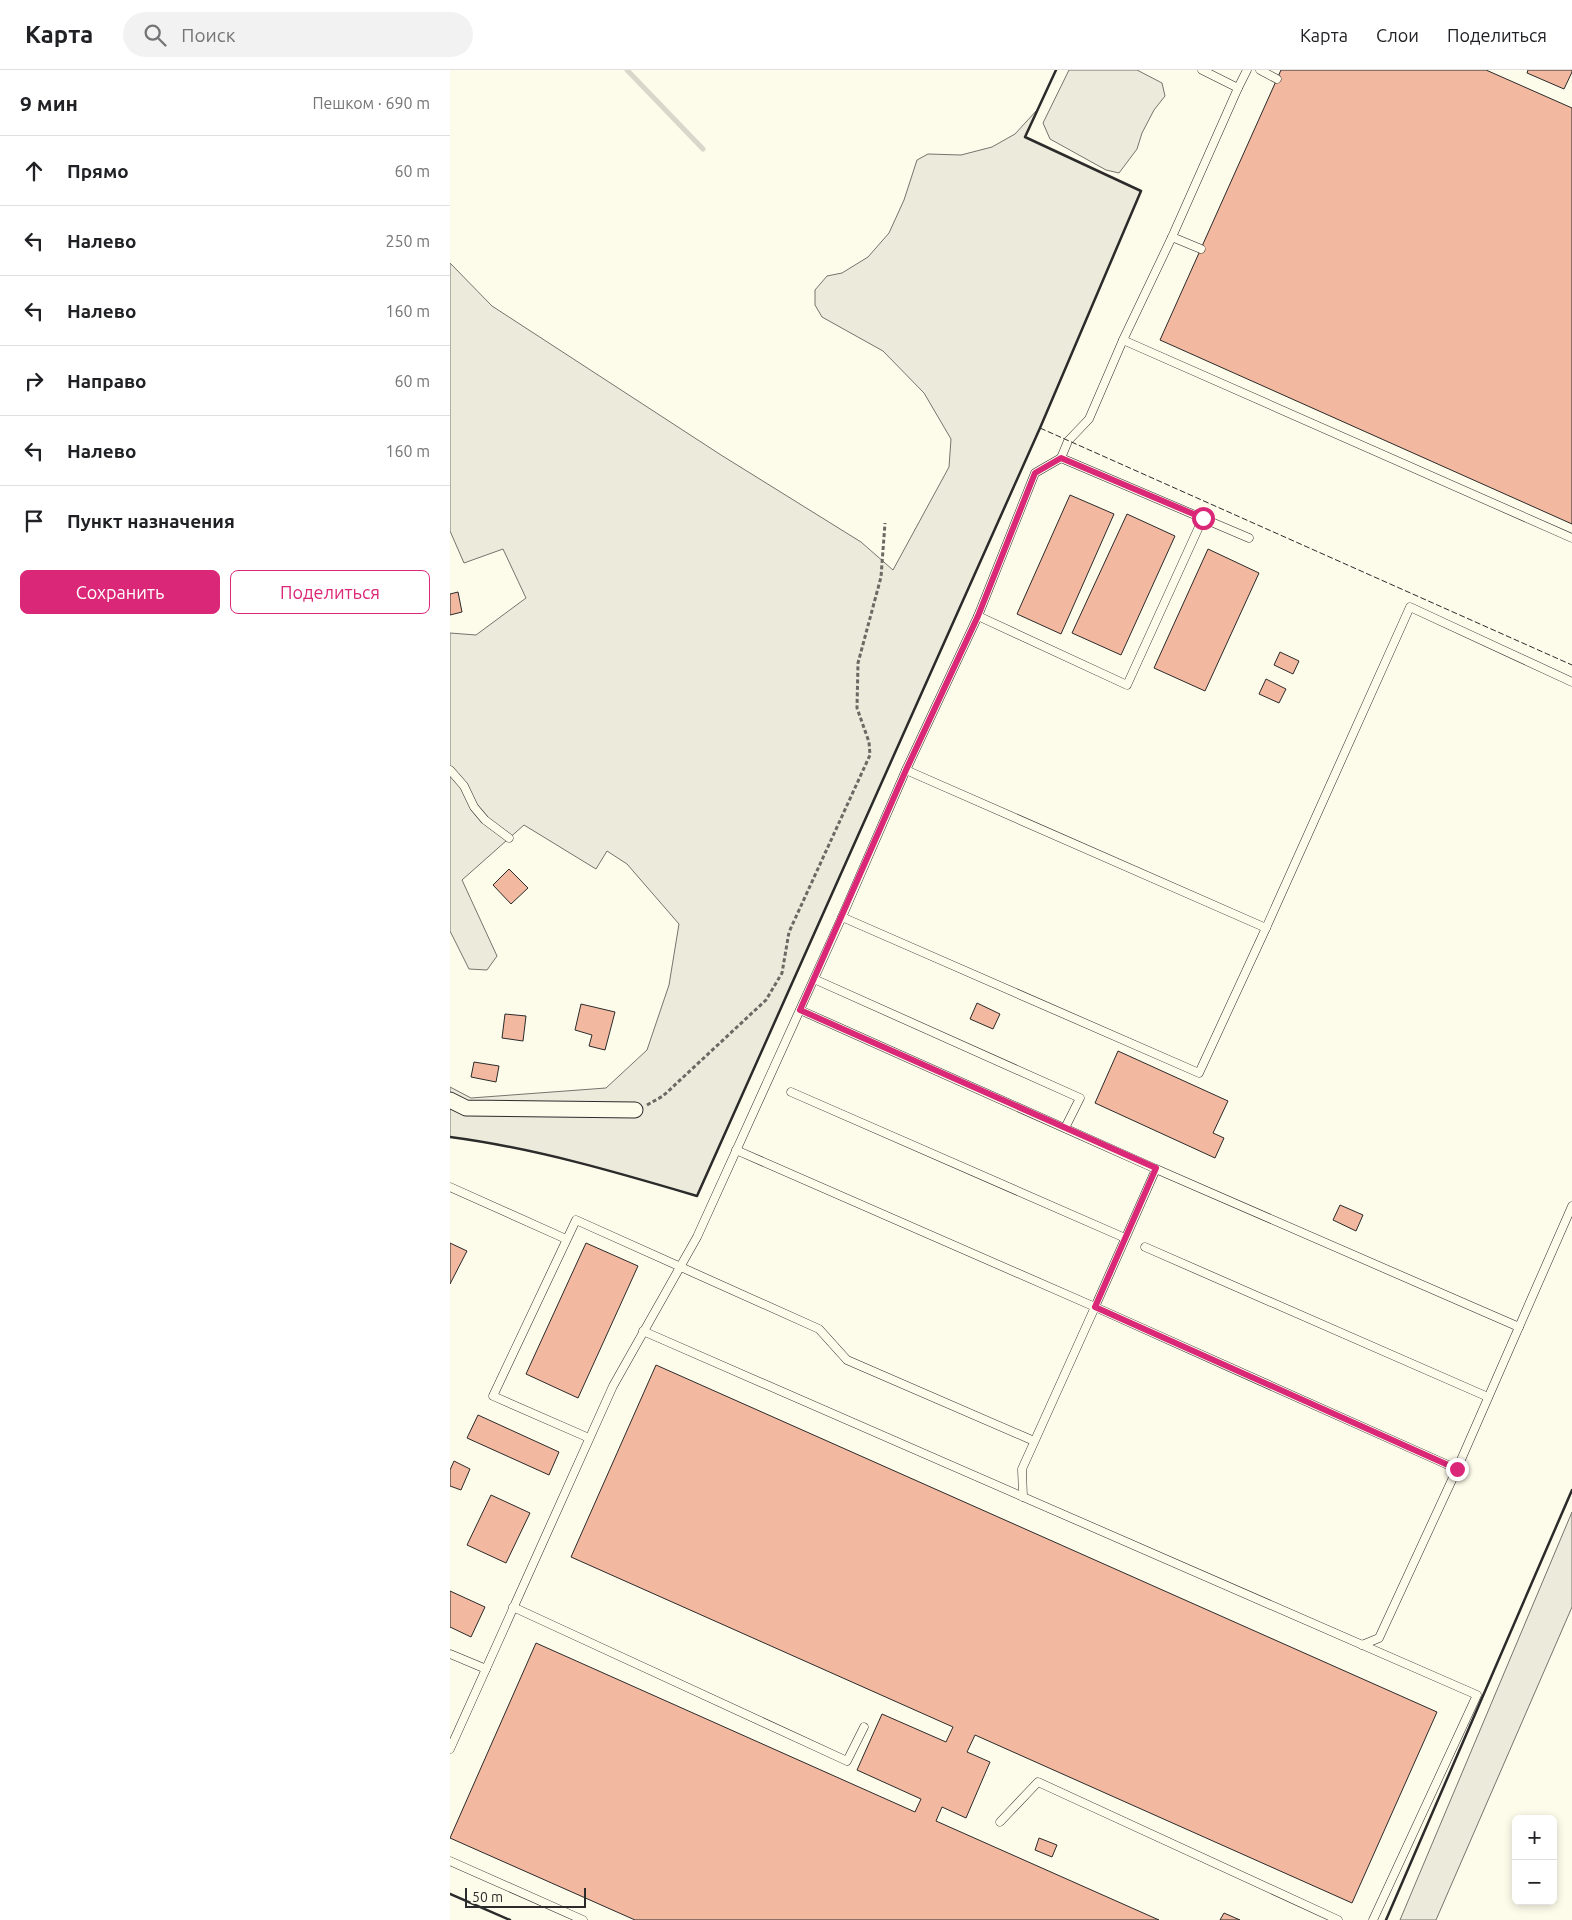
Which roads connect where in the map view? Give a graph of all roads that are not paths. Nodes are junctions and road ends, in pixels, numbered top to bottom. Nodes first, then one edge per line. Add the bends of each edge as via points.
1 (1202, 70) edge
2 (1247, 70) edge
3 (1260, 70) edge
4 (1277, 78) dead end
5 (1238, 88) junction
6 (1172, 238) junction
7 (1201, 249) dead end
8 (1123, 340) junction
9 (1061, 458) junction
10 (1203, 518) junction
11 (1249, 538) dead end
12 (1572, 538) edge
13 (978, 616) junction
14 (1572, 682) edge
15 (450, 770) edge
16 (906, 770) junction
17 (508, 838) dead end
18 (842, 917) junction
19 (1266, 928) junction
20 (814, 979) junction
21 (800, 1010) junction
22 (791, 1092) dead end
23 (450, 1100) edge
24 (635, 1110) road end
25 (1065, 1128) junction
26 (736, 1150) junction
27 (1156, 1168) junction
28 (450, 1186) edge
29 (1572, 1206) edge
30 (1126, 1238) junction
31 (566, 1239) junction
32 (1145, 1247) dead end
33 (680, 1267) junction
34 (1095, 1307) junction
35 (1519, 1327) junction
36 (644, 1331) junction
37 (1488, 1397) junction
38 (589, 1438) junction
39 (1034, 1441) junction
40 (1457, 1469) junction
41 (1023, 1497) junction
42 (514, 1607) junction
43 (1362, 1645) junction
44 (450, 1654) edge
45 (486, 1669) junction
46 (864, 1727) dead end
47 (450, 1749) edge
48 (1000, 1822) dead end
49 (450, 1861) edge
50 (583, 1920) edge
51 (1338, 1920) edge
52 (1372, 1920) edge

1 - 5 lane
2 - 5 lane
3 - 4 lane
5 - 6 lane
6 - 7 lane
6 - 8 lane
8 - 9 lane via 1089,419 1068,441
8 - 12 lane
9 - 10 lane
9 - 13 lane via 1035,473
10 - 11 lane
10 - 13 lane via 1127,684
13 - 16 lane
14 - 19 lane via 1410,607
15 - 17 lane via 464,786 474,808
16 - 18 lane
16 - 19 lane
18 - 19 lane via 1199,1073
18 - 20 lane
20 - 21 lane
20 - 25 lane via 1080,1098
21 - 25 lane
21 - 26 lane
22 - 30 lane
23 - 24 street via 466,1108
25 - 27 lane
26 - 33 lane
26 - 34 lane
27 - 30 lane
27 - 35 lane
28 - 31 lane
29 - 35 lane
30 - 34 lane
31 - 33 lane via 576,1220
31 - 38 lane via 493,1396
32 - 37 lane
33 - 36 lane
33 - 39 lane via 819,1329 847,1360
34 - 39 lane
34 - 40 lane
35 - 37 lane
36 - 38 lane via 612,1386
36 - 41 lane
37 - 40 lane
38 - 42 lane
39 - 41 lane via 1022,1469
40 - 43 lane via 1379,1638
41 - 43 lane
42 - 45 lane
42 - 46 lane via 847,1761
43 - 52 lane via 1477,1695
44 - 45 lane
45 - 47 lane
48 - 51 lane via 1038,1782
49 - 50 lane

